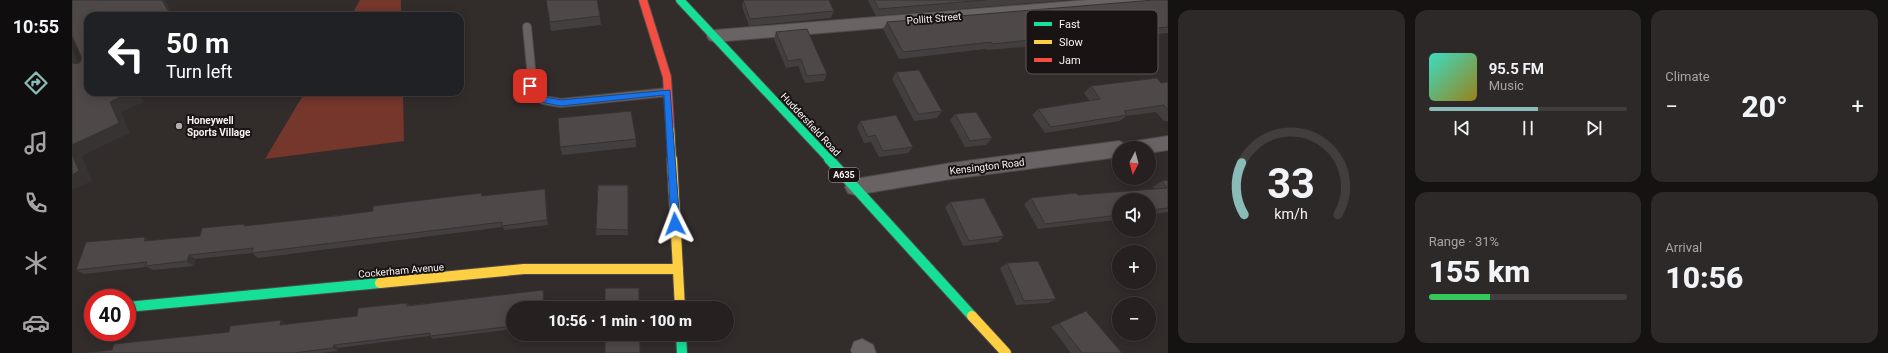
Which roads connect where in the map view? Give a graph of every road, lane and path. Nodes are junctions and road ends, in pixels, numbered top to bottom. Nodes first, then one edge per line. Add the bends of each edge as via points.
1 (643, 0) edge
2 (680, 0) edge
3 (1153, 0) edge
4 (1026, 10) edge
5 (1031, 10) edge
6 (526, 27) dead end
7 (715, 36) junction
8 (668, 92) junction
9 (1168, 143) edge
10 (1156, 145) edge
11 (1112, 150) edge
12 (855, 187) junction
13 (678, 269) junction
14 (680, 301) edge
15 (136, 306) edge
16 (681, 341) edge
17 (682, 353) edge
18 (1006, 353) edge

1 - 8 main road via 667,77
2 - 7 main road, Huddersfield Road / A635
3 - 5 street, Pollitt Street
4 - 7 street, Pollitt Street
6 - 8 lane via 531,68 530,86 543,100 561,103
7 - 12 main road, Huddersfield Road / A635
8 - 13 main road
9 - 10 street
11 - 12 street, Kensington Road via 951,171
12 - 18 main road, Huddersfield Road / A635
13 - 14 main road
13 - 15 main road, Cockerham Avenue via 524,270
16 - 17 main road

